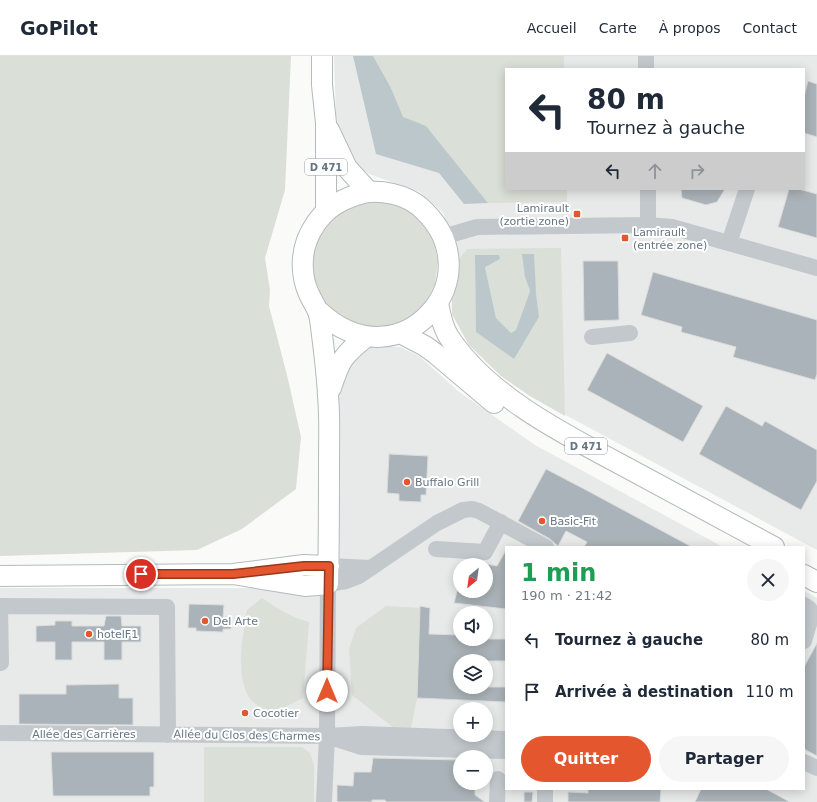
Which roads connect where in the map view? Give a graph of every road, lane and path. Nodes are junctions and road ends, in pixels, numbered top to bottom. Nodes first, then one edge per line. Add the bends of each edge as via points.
1 (322, 56) edge
2 (646, 56) edge
3 (646, 68) edge
4 (326, 123) junction
5 (648, 190) edge
6 (747, 190) edge
7 (369, 192) junction
8 (326, 211) junction
9 (648, 225) junction
10 (443, 237) junction
11 (729, 243) junction
12 (817, 268) edge
13 (438, 303) junction
14 (320, 312) junction
15 (400, 333) junction
16 (630, 333) dead end
17 (366, 337) junction
18 (592, 337) dead end
19 (329, 398) junction
20 (501, 522) junction
21 (329, 536) junction
22 (544, 546) edge
23 (750, 546) edge
24 (772, 546) edge
25 (436, 549) dead end
26 (805, 564) edge
27 (304, 566) junction
28 (817, 570) edge
29 (233, 574) junction
30 (329, 575) junction
31 (0, 576) edge
32 (805, 576) edge
33 (817, 582) edge
34 (805, 606) edge
35 (805, 638) edge
36 (1, 663) dead end
37 (0, 733) edge
38 (168, 735) junction
39 (327, 736) junction
40 (505, 739) edge
41 (505, 751) edge
42 (805, 762) edge
43 (817, 768) edge
44 (498, 779) dead end
45 (545, 790) edge
46 (324, 802) edge
47 (497, 802) edge
48 (545, 802) edge

1 - 4 main road, D 471
2 - 3 street
4 - 7 main road, D 471 via 347,168
4 - 8 main road, D 471
5 - 9 street
6 - 11 street
7 - 8 main road via 346,198
7 - 10 main road via 392,193 414,202 431,217
8 - 14 main road via 312,228 304,249 303,271 308,293
9 - 10 street via 477,227
9 - 11 street via 672,227
10 - 13 main road via 449,264 444,291
11 - 12 street
13 - 15 main road via 421,322
13 - 24 main road, D 471 via 448,336 466,359 511,399 584,445
14 - 17 main road via 338,327
14 - 19 main road
15 - 17 main road
15 - 23 main road, D 471 via 425,346 506,412 533,429
16 - 18 street
17 - 19 main road via 346,353 339,364
19 - 21 main road
20 - 22 street
20 - 25 street via 485,552
20 - 30 street via 479,511 463,510 437,523 371,568
21 - 27 main road
21 - 30 main road
26 - 28 main road
27 - 29 main road
27 - 30 main road
29 - 30 main road via 305,586
29 - 31 main road
30 - 39 street
32 - 33 main road
34 - 35 street via 812,614
36 - 38 street via 0,606 167,606
37 - 38 street, Allée des Carrières
38 - 39 street, Allée du Clos des Charmes
39 - 40 street, Allée du Clos des Charmes via 362,734
39 - 41 street, Allée du Clos des Charmes via 361,747
39 - 46 street
42 - 43 street
44 - 47 street
45 - 48 street

